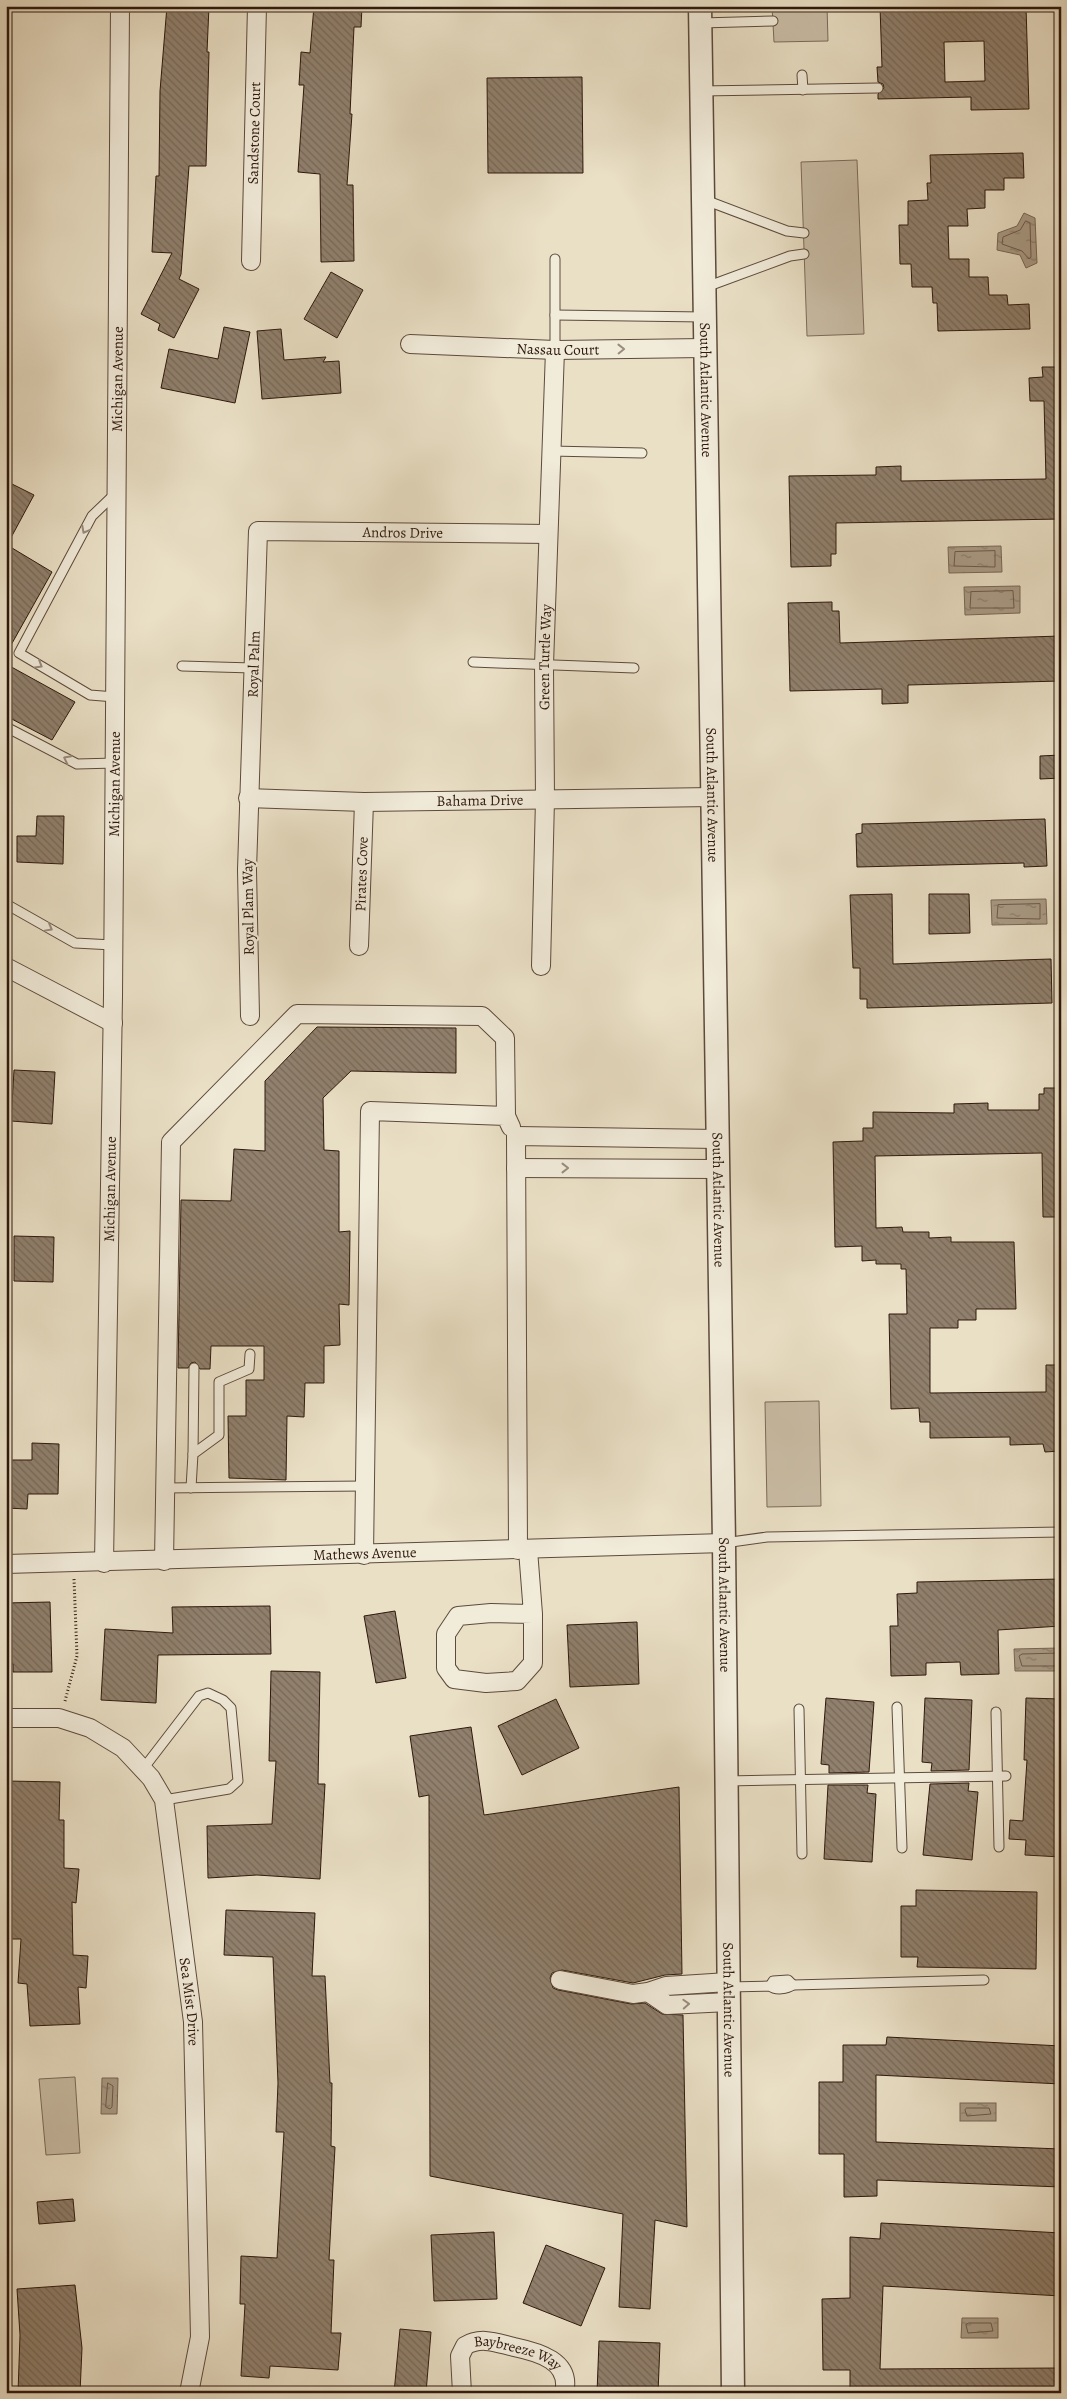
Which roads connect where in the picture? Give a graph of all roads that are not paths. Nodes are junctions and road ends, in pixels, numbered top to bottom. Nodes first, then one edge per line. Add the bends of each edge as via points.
1 (120, 6) edge
2 (257, 6) edge
3 (700, 15) edge
4 (773, 21) dead end
5 (802, 75) dead end
6 (878, 88) dead end
7 (803, 90) junction
8 (701, 91) junction
9 (702, 199) junction
10 (804, 233) dead end
11 (804, 254) dead end
12 (555, 259) dead end
13 (251, 261) dead end
14 (704, 288) junction
15 (555, 315) junction
16 (704, 317) junction
17 (410, 344) dead end
18 (704, 348) junction
19 (555, 350) junction
20 (551, 451) junction
21 (642, 453) dead end
22 (117, 493) junction
23 (258, 530) joint
24 (548, 534) junction
25 (473, 662) dead end
26 (544, 664) junction
27 (182, 666) dead end
28 (253, 668) junction
29 (634, 668) dead end
30 (115, 697) junction
31 (6, 727) edge
32 (115, 763) junction
33 (712, 797) junction
34 (248, 798) junction
35 (545, 798) junction
36 (364, 802) junction
37 (6, 904) edge
38 (113, 945) junction
39 (359, 946) dead end
40 (541, 966) dead end
41 (6, 967) edge
42 (250, 1016) dead end
43 (113, 1023) junction
44 (506, 1116) junction
45 (516, 1136) junction
46 (717, 1139) junction
47 (516, 1168) junction
48 (717, 1169) junction
49 (250, 1354) dead end
50 (194, 1368) dead end
51 (193, 1454) junction
52 (365, 1486) junction
53 (165, 1488) junction
54 (191, 1488) junction
55 (1061, 1532) edge
56 (724, 1543) junction
57 (523, 1550) junction
58 (364, 1555) junction
59 (164, 1561) junction
60 (104, 1563) junction
61 (6, 1564) edge
62 (532, 1614) junction
63 (897, 1707) dead end
64 (798, 1709) dead end
65 (996, 1712) dead end
66 (6, 1718) edge
67 (143, 1769) junction
68 (1002, 1776) junction
69 (900, 1777) junction
70 (800, 1779) junction
71 (726, 1781) junction
72 (164, 1800) junction
73 (999, 1847) dead end
74 (902, 1848) dead end
75 (802, 1854) dead end
76 (560, 1980) dead end
77 (984, 1980) dead end
78 (728, 1990) junction
79 (189, 2393) edge
80 (462, 2393) edge
81 (564, 2393) edge
82 (733, 2393) edge

1 - 22 street, Michigan Avenue
2 - 13 street, Sandstone Court
3 - 4 lane
3 - 8 street, South Atlantic Avenue
5 - 7 lane
6 - 7 lane
7 - 8 lane
8 - 9 street, South Atlantic Avenue
9 - 10 lane via 787,231
9 - 14 street, South Atlantic Avenue
11 - 14 lane via 790,256
12 - 15 lane
14 - 16 street, South Atlantic Avenue
15 - 16 lane
15 - 19 lane
16 - 18 street, South Atlantic Avenue
17 - 19 street, Nassau Court
19 -> 18 street, Nassau Court
18 - 33 street, South Atlantic Avenue
19 - 20 street, Green Turtle Way
20 - 21 lane
20 - 24 street, Green Turtle Way
22 - 30 street, Michigan Avenue
22 -> 30 lane via 92,516 19,653 90,696
23 - 24 street, Andros Drive
23 - 28 street, Royal Palm
24 - 26 street, Green Turtle Way
25 - 26 lane
26 - 29 lane
26 - 35 street, Green Turtle Way
27 - 28 lane
28 - 34 street, Royal Palm
30 - 32 street, Michigan Avenue
32 -> 31 lane via 77,764
32 - 38 street, Michigan Avenue
33 - 35 street, Bahama Drive
33 - 46 street, South Atlantic Avenue
34 - 36 street, Bahama Drive
34 - 42 street, Royal Plam Way
35 - 36 street, Bahama Drive
35 - 40 street, Green Turtle Way
36 - 39 street, Pirates Cove
37 -> 38 lane via 75,943
38 - 43 street, Michigan Avenue
41 - 43 street
43 - 60 street, Michigan Avenue
44 - 45 street
44 - 52 street via 370,1111
44 - 53 street via 505,1038 482,1016 297,1014 171,1142
45 - 46 street
45 - 47 street
46 - 48 street, South Atlantic Avenue
47 -> 48 street
47 - 57 street
48 - 56 street, South Atlantic Avenue
49 - 51 lane via 249,1369 219,1382 219,1435
50 - 51 lane
51 - 54 lane
52 - 54 lane
52 - 58 street
53 - 54 lane
53 - 59 street
55 - 56 lane via 767,1537
56 - 57 street, Mathews Avenue
56 - 71 street, South Atlantic Avenue
57 - 58 street, Mathews Avenue
57 - 62 street
58 - 59 street, Mathews Avenue
59 - 60 street, Mathews Avenue
60 - 61 street, Mathews Avenue
62 - 62 street via 533,1663 517,1681 486,1683 454,1679 446,1668 446,1634 458,1616
63 - 69 lane
64 - 70 lane
65 - 68 lane
66 - 67 street, Sea Mist Drive via 59,1718 90,1728 123,1748
67 - 72 street, Sea Mist Drive
67 - 72 lane via 199,1696 208,1693 231,1708 238,1781 229,1789
68 - 69 lane
68 - 73 lane
69 - 70 lane
69 - 74 lane
70 - 71 lane
70 - 75 lane
71 - 78 street, South Atlantic Avenue
72 - 79 street, Sea Mist Drive via 193,2022 200,2337
76 - 78 street via 633,1994 666,1986
77 - 78 lane via 793,1985 788,1980 773,1981 770,1986
78 - 82 street, South Atlantic Avenue
80 - 81 street, Baybreeze Way via 460,2356 465,2346 483,2339 542,2353 553,2360 562,2372 566,2385

